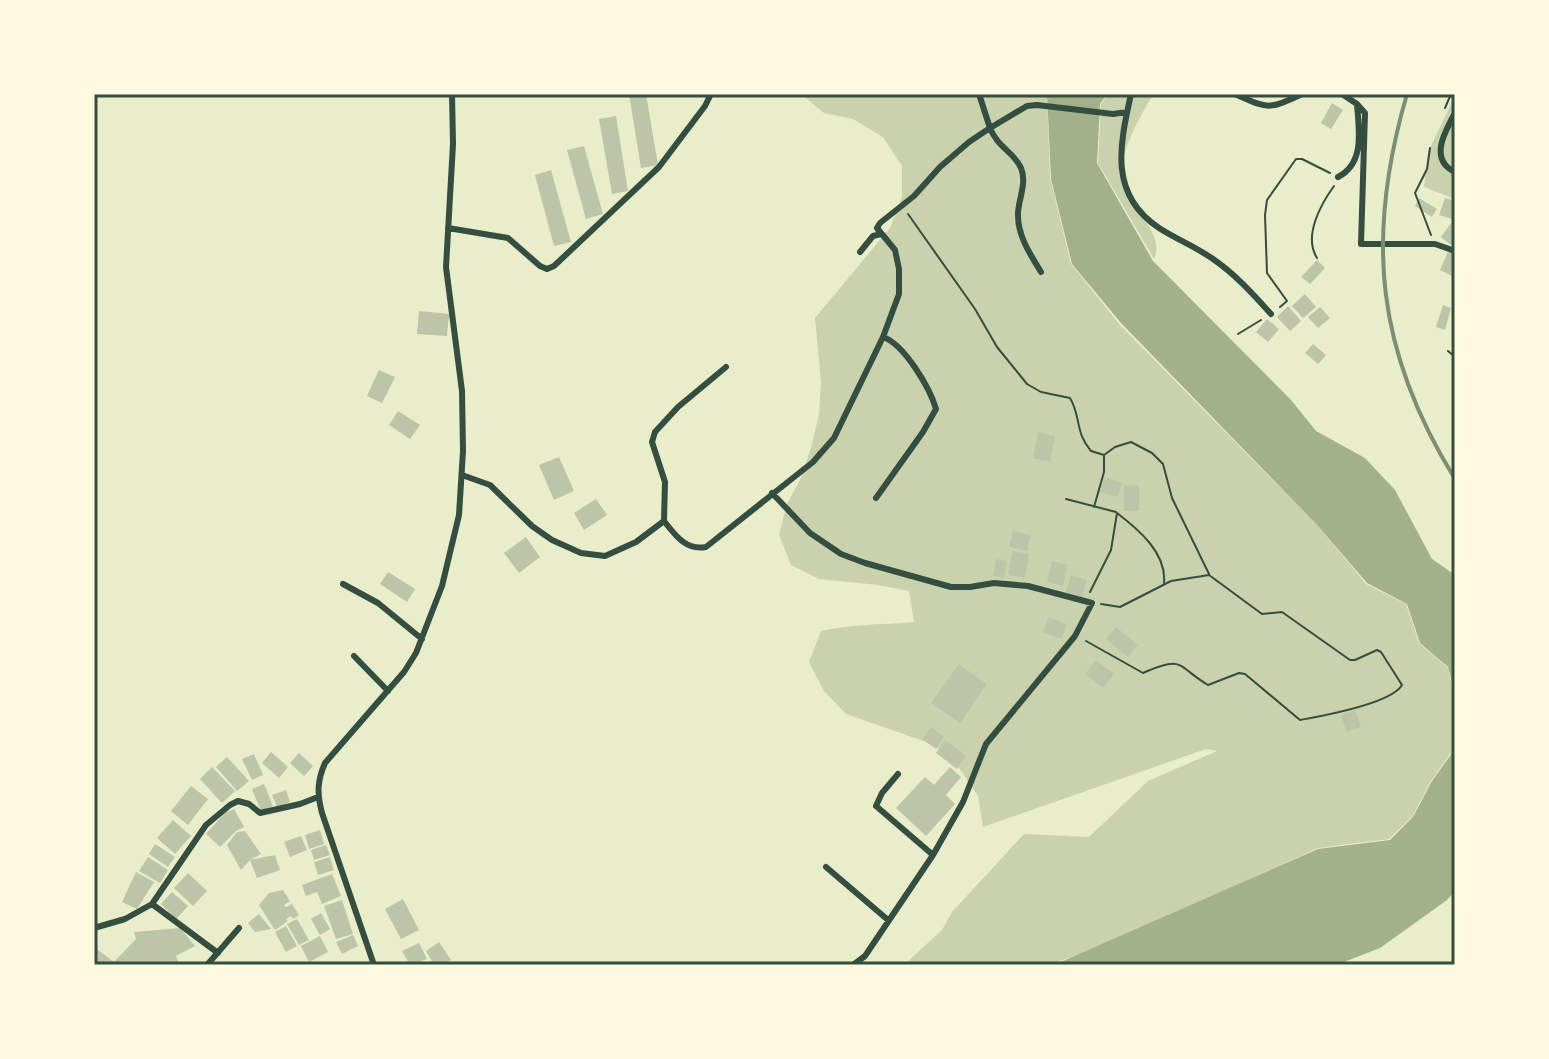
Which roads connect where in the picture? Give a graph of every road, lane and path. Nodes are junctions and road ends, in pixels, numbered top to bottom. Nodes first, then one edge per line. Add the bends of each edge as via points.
1 (452, 94) edge
2 (711, 94) edge
3 (979, 94) edge
4 (1131, 94) edge
5 (1235, 94) edge
6 (1302, 94) edge
7 (1342, 94) edge
8 (1451, 94) edge
9 (1357, 104) junction
10 (1445, 107) dead end
11 (1127, 112) junction
12 (1455, 113) edge
13 (990, 128) junction
14 (1429, 148) dead end
15 (1455, 172) edge
16 (1338, 177) junction
17 (902, 205) junction
18 (448, 228) junction
19 (877, 228) junction
20 (1435, 244) junction
21 (1455, 251) edge
22 (860, 252) dead end
23 (1317, 258) dead end
24 (1041, 272) dead end
25 (1271, 314) junction
26 (1238, 334) dead end
27 (883, 337) junction
28 (1448, 351) dead end
29 (1455, 357) edge
30 (726, 367) dead end
31 (1104, 455) junction
32 (462, 475) junction
33 (772, 493) junction
34 (876, 498) dead end
35 (1066, 499) dead end
36 (1094, 507) junction
37 (1117, 513) junction
38 (664, 521) junction
39 (1209, 575) junction
40 (343, 584) dead end
41 (1164, 584) junction
42 (1089, 602) junction
43 (1075, 636) junction
44 (422, 639) junction
45 (354, 656) dead end
46 (388, 691) junction
47 (898, 774) dead end
48 (318, 797) junction
49 (933, 855) junction
50 (826, 867) dead end
51 (152, 904) junction
52 (888, 920) junction
53 (94, 928) edge
54 (239, 928) dead end
55 (218, 953) junction
56 (207, 965) edge
57 (374, 965) edge
58 (853, 965) edge

1 - 18 street
2 - 18 street via 659,167 554,266 540,266 508,238
3 - 13 street
4 - 11 street
5 - 6 street via 1266,108
7 - 9 street
8 - 10 path
9 - 16 street via 1360,147 1349,171
9 - 20 street via 1365,113 1361,244
11 - 13 street via 1027,106
11 - 25 street via 1120,143 1122,169 1137,209 1158,228 1212,258
12 - 15 street via 1439,157
13 - 17 street
13 - 24 street via 998,145 1020,165 1024,179 1018,224
14 - 20 path via 1427,169 1415,193
16 - 23 path via 1315,222
16 - 25 path via 1296,159 1267,200 1267,273 1287,301
17 - 19 street
17 - 31 path via 997,347 1032,388 1074,402 1085,444
18 - 32 street via 446,267 462,391
19 - 22 street via 881,234
19 - 27 street via 895,250 899,269 899,294
20 - 21 street
25 - 26 path
27 - 33 street via 834,438 813,462
27 - 34 street via 903,352 936,409
28 - 29 path
30 - 38 street via 655,432 652,442 665,482
31 - 36 path
31 - 39 path via 1131,442 1163,464 1172,498
32 - 38 street via 490,485 532,526 581,553 605,556
32 - 44 street via 450,555
33 - 38 street via 706,547 687,546
33 - 42 street via 810,533 865,563 951,587 1006,583
35 - 36 path
36 - 37 path
37 - 41 path via 1159,557
37 - 42 path via 1111,550
39 - 41 path
39 - 43 path via 1262,614 1282,612 1343,657 1355,660 1381,652 1400,679 1400,690 1300,720 1245,674 1208,685 1182,664 1143,673
40 - 44 street via 378,603
41 - 42 path via 1120,607
42 - 43 street
43 - 49 street via 986,744 963,802
44 - 46 street
45 - 46 street
46 - 48 street via 325,763
47 - 49 street via 876,806
48 - 51 street via 260,813 238,801 230,805 206,825
48 - 57 street
49 - 52 street
50 - 52 street
51 - 53 street
51 - 55 street
52 - 58 street
54 - 55 street
55 - 56 street

